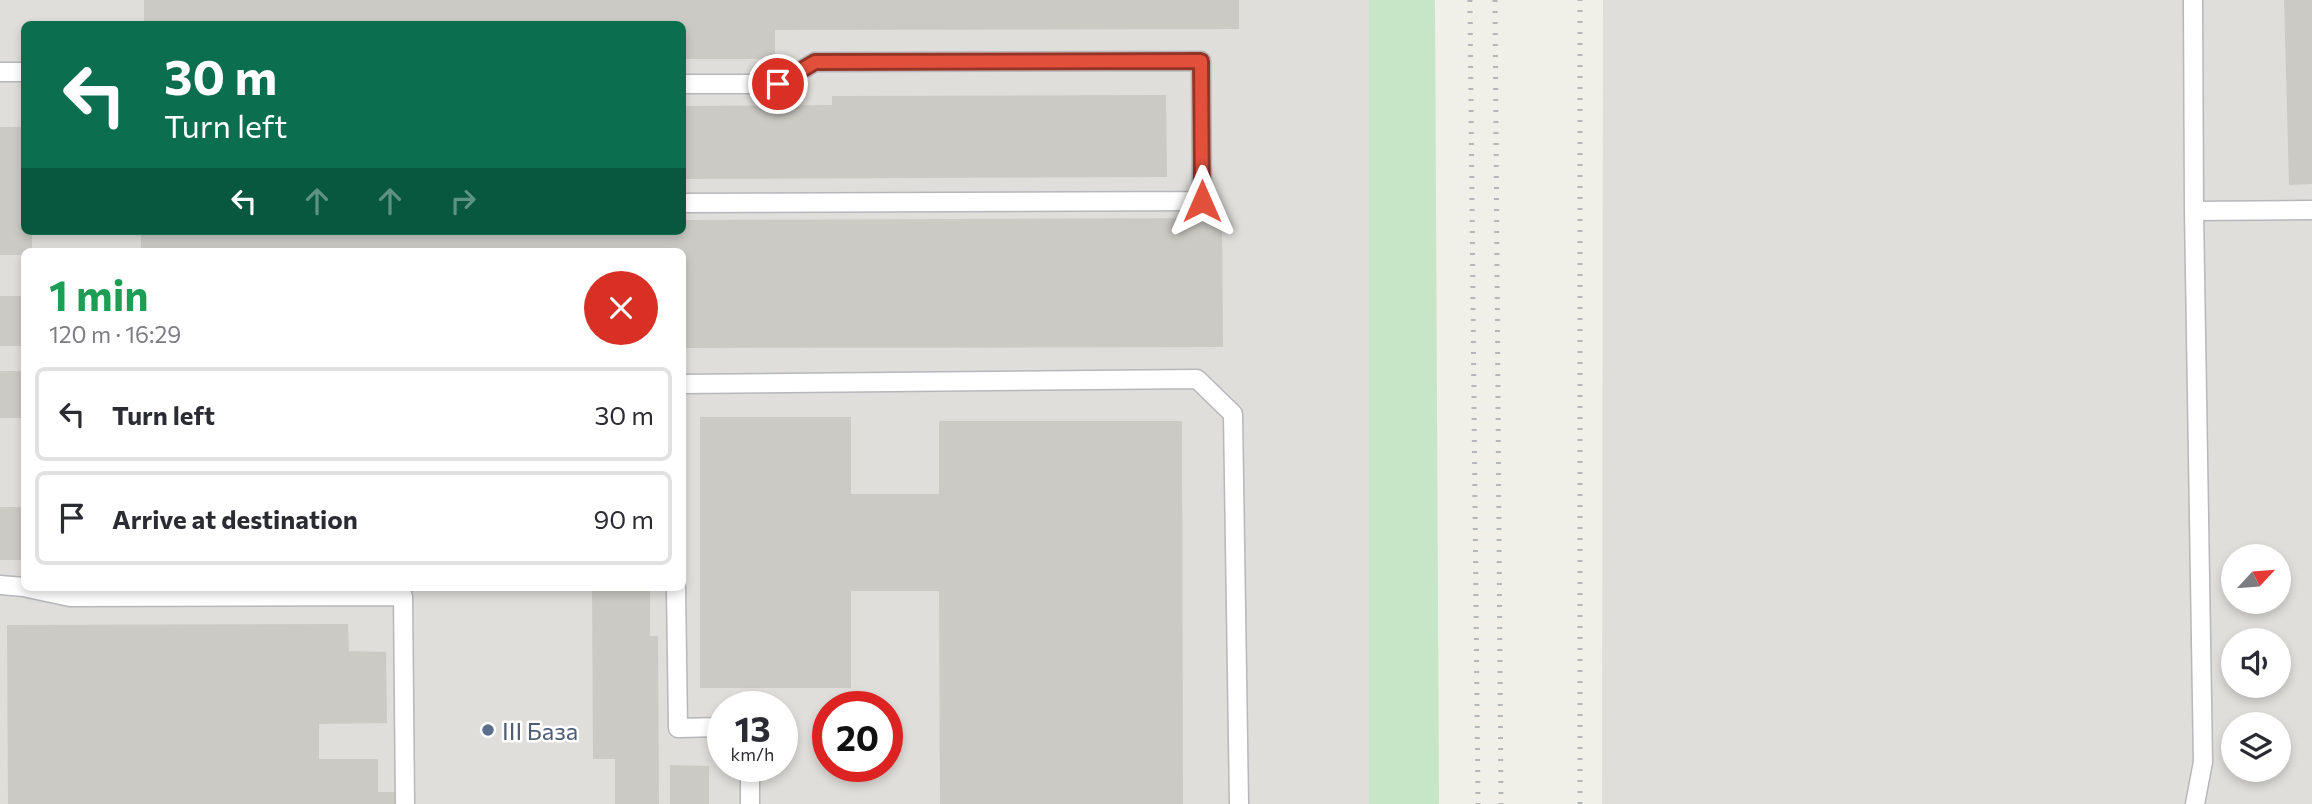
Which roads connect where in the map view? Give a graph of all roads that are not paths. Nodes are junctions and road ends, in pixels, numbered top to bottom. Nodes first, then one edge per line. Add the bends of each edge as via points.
1 (2193, 0) edge
2 (0, 72) edge
3 (21, 73) edge
4 (686, 84) edge
5 (686, 202) edge
6 (2312, 210) edge
7 (2194, 211) junction
8 (686, 384) edge
9 (0, 585) edge
10 (21, 587) edge
11 (41, 591) edge
12 (676, 591) edge
13 (707, 727) edge
14 (750, 782) edge
15 (405, 804) edge
16 (750, 804) edge
17 (1239, 804) edge
18 (2195, 804) edge

1 - 7 lane
2 - 3 lane
4 - 5 lane via 778,84 815,62 1201,61 1202,201
6 - 7 lane
7 - 18 lane via 2203,762
8 - 17 lane via 1197,379 1233,414
9 - 10 lane
11 - 15 lane via 70,597 402,596
12 - 13 lane via 678,728
14 - 16 lane

